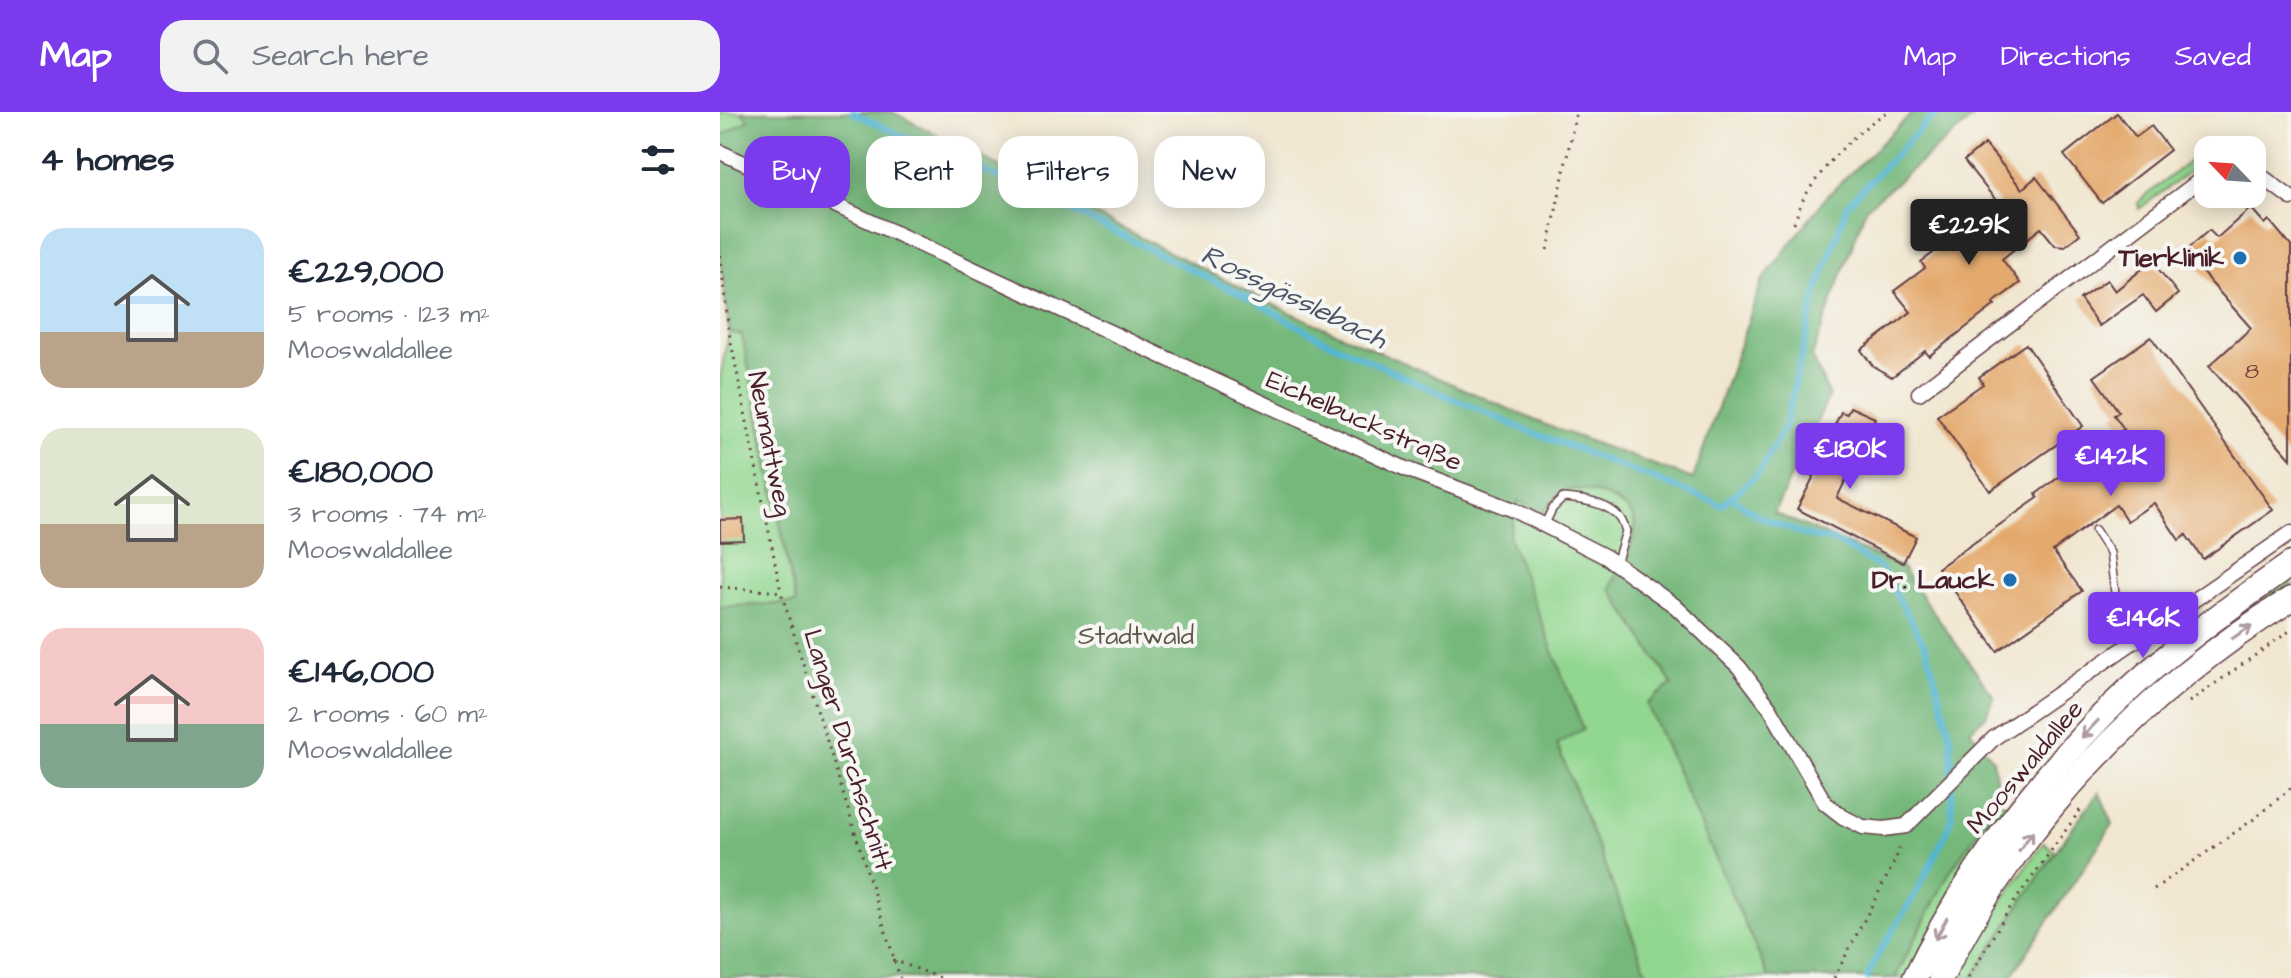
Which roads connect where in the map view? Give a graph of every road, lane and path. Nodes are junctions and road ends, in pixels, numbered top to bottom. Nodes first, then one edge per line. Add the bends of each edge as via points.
1 (1576, 112) edge
2 (1887, 112) edge
3 (720, 152) edge
4 (2266, 179) edge
5 (2194, 185) edge
6 (2291, 198) edge
7 (1794, 223) dead end
8 (1548, 250) dead end
9 (720, 255) edge
10 (1919, 393) dead end
11 (1544, 526) junction
12 (2095, 530) dead end
13 (2291, 533) edge
14 (1616, 564) junction
15 (2291, 564) edge
16 (720, 587) edge
17 (781, 592) junction
18 (2290, 601) edge
19 (2291, 630) edge
20 (2142, 637) junction
21 (2179, 709) dead end
22 (2291, 788) edge
23 (2083, 806) dead end
24 (1906, 826) junction
25 (2154, 889) dead end
26 (893, 960) junction
27 (900, 978) edge
28 (941, 978) edge
29 (1834, 978) edge
30 (1915, 978) edge
31 (1941, 978) edge
32 (1968, 978) edge

1 - 8 path
2 - 7 path via 1836,155 1805,195
3 - 11 street, Eichelbuckstraße via 1392,463
4 - 6 street
5 - 10 street
9 - 17 path, Neumattweg via 729,332
11 - 14 street, Eichelbuckstraße
11 - 14 lane via 1563,498 1607,508 1626,531
12 - 20 lane via 2110,553 2122,609
13 - 20 street, Mooswaldallee
14 - 24 street, Eichelbuckstraße via 1675,606 1739,667 1770,708 1825,803 1863,827
15 -> 30 main road, Mooswaldallee via 2147,675 2064,757 1969,882
16 - 17 path
17 - 26 path, Langer Durchschnitt
31 -> 18 main road, Mooswaldallee via 2015,856 2078,776 2169,687
19 - 21 path
20 - 24 street, Mooswaldallee via 1994,738
22 - 25 path
23 - 32 path
24 - 29 path via 1895,861
26 - 27 path, Langer Durchschnitt
26 - 28 path

